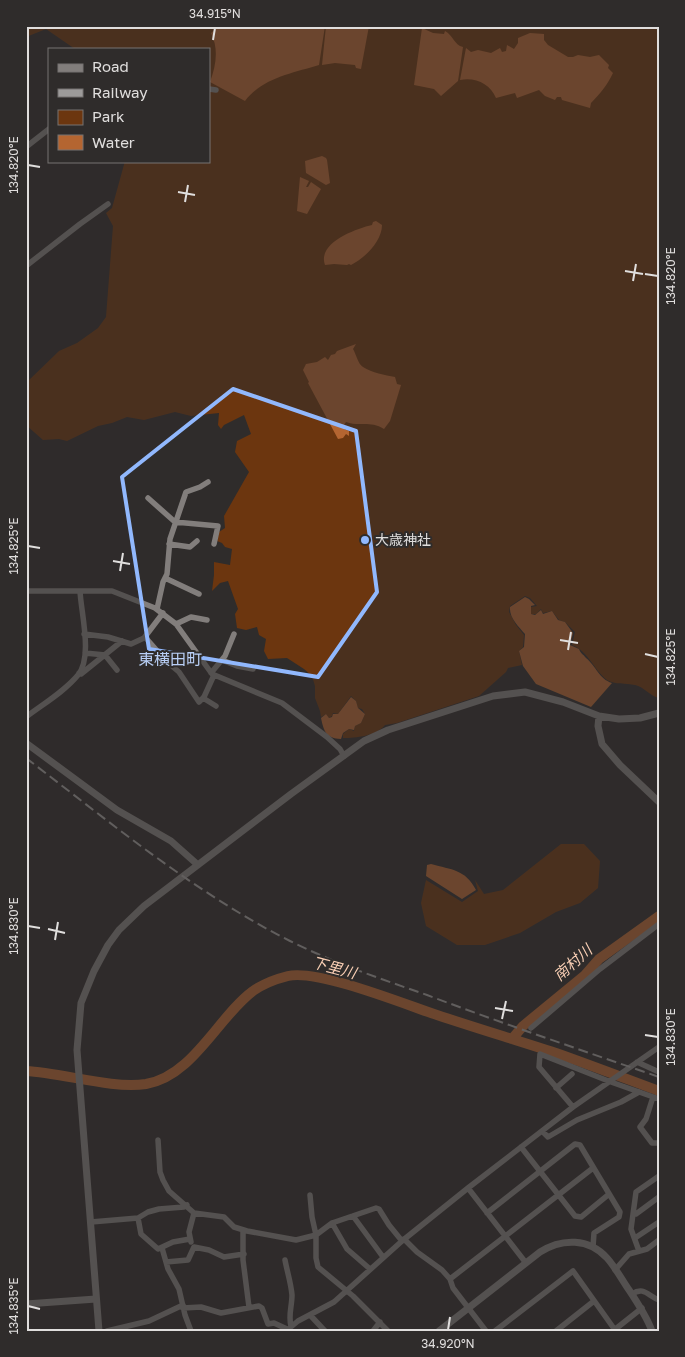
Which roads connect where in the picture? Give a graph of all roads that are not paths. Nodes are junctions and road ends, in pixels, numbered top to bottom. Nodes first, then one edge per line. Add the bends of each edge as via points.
1 (210, 89) edge
2 (216, 90) dead end
3 (48, 130) edge
4 (26, 147) edge
5 (108, 204) dead end
6 (26, 266) edge
7 (208, 482) dead end
8 (148, 498) dead end
9 (175, 522) junction
10 (197, 541) dead end
11 (169, 544) junction
12 (214, 544) dead end
13 (165, 578) junction
14 (26, 591) edge
15 (80, 591) junction
16 (199, 594) dead end
17 (157, 609) junction
18 (163, 613) junction
19 (207, 620) dead end
20 (176, 624) junction
21 (84, 634) junction
22 (234, 634) dead end
23 (145, 637) junction
24 (122, 642) junction
25 (85, 653) junction
26 (105, 655) junction
27 (222, 660) junction
28 (253, 669) dead end
29 (118, 670) dead end
30 (79, 674) junction
31 (213, 674) junction
32 (203, 698) junction
33 (216, 706) dead end
34 (659, 713) edge
35 (599, 716) junction
36 (26, 717) edge
37 (26, 743) edge
38 (344, 756) junction
39 (659, 802) edge
40 (198, 865) junction
41 (659, 924) edge
42 (531, 1028) dead end
43 (659, 1047) edge
44 (637, 1062) junction
45 (659, 1072) edge
46 (572, 1074) dead end
47 (612, 1081) junction
48 (556, 1088) junction
49 (639, 1092) junction
50 (656, 1098) edge
51 (573, 1107) junction
52 (542, 1131) junction
53 (158, 1140) dead end
54 (659, 1143) edge
55 (521, 1147) junction
56 (594, 1168) junction
57 (540, 1171) junction
58 (659, 1176) edge
59 (468, 1188) junction
60 (609, 1194) junction
61 (310, 1195) dead end
62 (559, 1195) junction
63 (659, 1197) edge
64 (187, 1205) junction
65 (194, 1213) junction
66 (487, 1213) junction
67 (633, 1214) junction
68 (353, 1216) junction
69 (138, 1218) junction
70 (90, 1222) junction
71 (659, 1222) edge
72 (332, 1223) junction
73 (243, 1230) junction
74 (316, 1235) junction
75 (505, 1237) junction
76 (635, 1238) junction
77 (190, 1239) junction
78 (403, 1240) junction
79 (659, 1240) edge
80 (194, 1247) junction
81 (593, 1247) junction
82 (162, 1248) junction
83 (639, 1251) junction
84 (244, 1254) junction
85 (383, 1258) junction
86 (285, 1260) dead end
87 (166, 1262) junction
88 (526, 1263) junction
89 (370, 1268) junction
90 (615, 1270) junction
91 (450, 1279) junction
92 (347, 1292) junction
93 (632, 1294) junction
94 (96, 1298) junction
95 (659, 1300) edge
96 (594, 1301) junction
97 (26, 1304) edge
98 (183, 1306) junction
99 (249, 1307) junction
100 (468, 1308) junction
101 (642, 1308) junction
102 (310, 1315) junction
103 (380, 1322) junction
104 (288, 1329) edge
105 (614, 1330) edge
106 (99, 1331) edge
107 (107, 1331) edge
108 (191, 1331) edge
109 (325, 1331) edge
110 (373, 1331) edge
111 (388, 1331) edge
112 (439, 1331) edge
113 (486, 1331) edge
114 (495, 1331) edge
115 (556, 1331) edge
116 (652, 1331) edge

1 - 2 street
3 - 4 street
5 - 6 street
7 - 9 street via 186,492
8 - 9 street
9 - 11 street
9 - 12 street via 218,526
10 - 11 street via 190,547
11 - 13 street
13 - 16 street
13 - 17 street
14 - 15 street
15 - 17 street via 112,591
15 - 21 street
17 - 18 street
18 - 20 street
18 - 23 street
19 - 20 street via 191,618
20 - 31 street
21 - 24 street
21 - 25 street
22 - 27 street
23 - 24 street via 131,644
23 - 32 street via 186,681 196,700 199,702
24 - 26 street
25 - 26 street
25 - 30 street
26 - 29 street
26 - 30 street
27 - 28 street
27 - 31 street
30 - 36 street
31 - 32 street
31 - 38 street via 282,703 328,737
32 - 33 street
34 - 35 street via 633,719
35 - 38 street via 525,692 493,696 388,730 364,741
35 - 39 street via 602,744
37 - 40 street via 117,810 171,841
38 - 40 street
40 - 70 street via 144,906 119,930 94,971 81,1003 77,1050
41 - 42 street
43 - 44 street
44 - 45 street
44 - 47 street
46 - 48 street
47 - 48 street via 540,1054 539,1067
47 - 49 street
47 - 51 street
48 - 51 street
49 - 50 street
49 - 52 street via 548,1136
50 - 54 street via 640,1128 652,1143
51 - 52 street
52 - 55 street
53 - 64 street via 163,1180 169,1191
55 - 57 street
55 - 59 street
56 - 57 street via 580,1146 575,1144
56 - 60 street
56 - 62 street
57 - 62 street
57 - 66 street
58 - 67 street via 636,1192
59 - 66 street
59 - 78 street
60 - 62 street via 581,1217 575,1216
60 - 81 street via 620,1212 619,1217 594,1233
61 - 74 street
62 - 75 street
63 - 67 street
64 - 65 street
64 - 69 street via 159,1209
65 - 73 street via 224,1217 234,1227
65 - 77 street
66 - 75 street
67 - 76 street via 631,1229
68 - 72 street
68 - 78 street via 376,1208
68 - 85 street
69 - 70 street
69 - 82 street via 142,1234 158,1249
70 - 94 street
71 - 76 street
72 - 74 street
72 - 89 street via 347,1249
73 - 74 street via 296,1240
73 - 84 street
74 - 92 street via 318,1267
75 - 88 street
75 - 91 street
76 - 83 street
77 - 80 street
77 - 82 street
78 - 85 street
78 - 91 street
79 - 83 street
80 - 84 street via 224,1257
80 - 87 street via 188,1260
81 - 88 street via 565,1242 547,1247
81 - 90 street via 608,1259
82 - 87 street
83 - 90 street via 629,1254
84 - 99 street
85 - 89 street
86 - 104 street via 292,1299
87 - 98 street
88 - 100 street
89 - 92 street
90 - 93 street
91 - 100 street
92 - 102 street
92 - 103 street
93 - 95 street via 647,1291
93 - 101 street
94 - 97 street
94 - 106 street
96 - 105 street
96 - 114 street via 573,1270
96 - 115 street
98 - 99 street via 220,1313
98 - 107 street via 149,1321
98 - 108 street
99 - 104 street via 259,1306 268,1324
100 - 112 street
100 - 113 street
101 - 105 street
101 - 116 street
102 - 104 street
102 - 109 street
103 - 110 street
103 - 111 street

